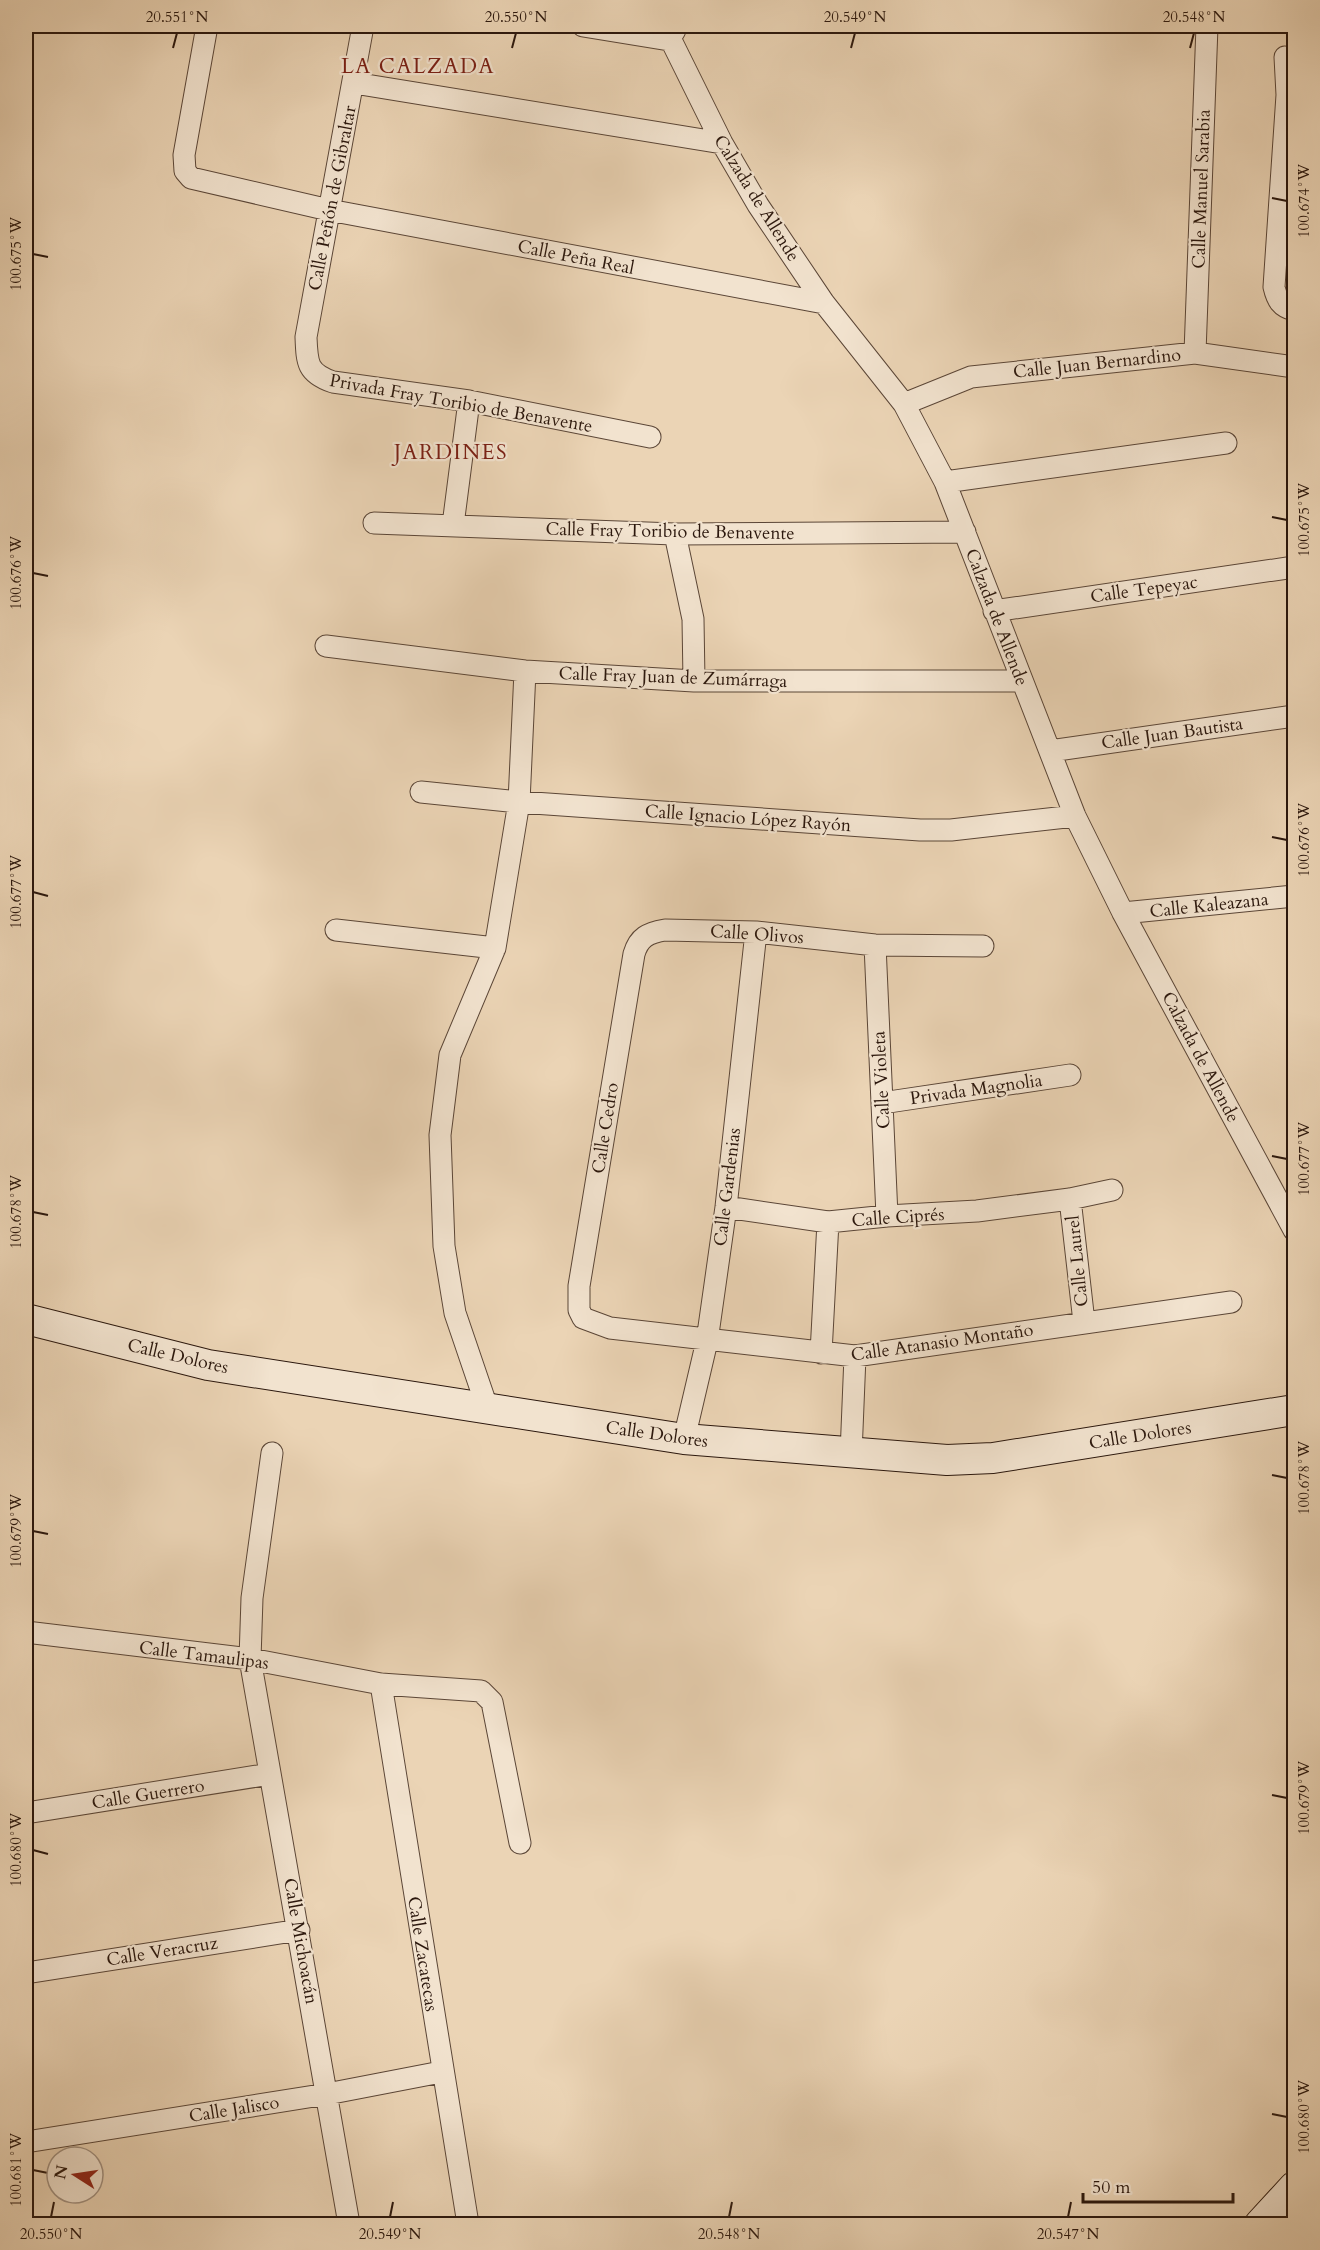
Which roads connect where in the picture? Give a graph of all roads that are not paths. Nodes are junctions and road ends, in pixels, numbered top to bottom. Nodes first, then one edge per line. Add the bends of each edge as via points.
1 (207, 26) edge
2 (363, 26) edge
3 (583, 26) edge
4 (1207, 26) edge
5 (670, 30) edge
6 (1285, 57) dead end
7 (354, 83) junction
8 (1291, 95) edge
9 (722, 143) junction
10 (329, 210) junction
11 (824, 303) junction
12 (1294, 310) edge
13 (1195, 354) junction
14 (1294, 367) edge
15 (311, 370) joint
16 (469, 401) junction
17 (904, 404) junction
18 (650, 437) dead end
19 (1226, 443) dead end
20 (945, 482) junction
21 (374, 523) dead end
22 (453, 525) junction
23 (965, 532) junction
24 (675, 534) junction
25 (1294, 567) edge
26 (994, 611) junction
27 (326, 646) dead end
28 (525, 671) junction
29 (694, 681) junction
30 (1021, 681) junction
31 (1294, 716) edge
32 (1050, 751) junction
33 (421, 792) dead end
34 (519, 802) junction
35 (1075, 816) junction
36 (1294, 896) edge
37 (1123, 913) junction
38 (336, 930) dead end
39 (756, 932) junction
40 (641, 939) joint
41 (875, 945) junction
42 (983, 946) dead end
43 (495, 948) junction
44 (1070, 1075) dead end
45 (882, 1103) junction
46 (1112, 1190) dead end
47 (1070, 1199) junction
48 (726, 1207) junction
49 (887, 1216) junction
50 (828, 1222) junction
51 (1294, 1230) edge
52 (1231, 1302) dead end
53 (583, 1318) joint
54 (26, 1319) edge
55 (1084, 1322) junction
56 (707, 1341) junction
57 (821, 1353) junction
58 (855, 1356) junction
59 (487, 1407) junction
60 (1294, 1410) edge
61 (684, 1439) junction
62 (272, 1454) dead end
63 (851, 1454) junction
64 (26, 1632) edge
65 (250, 1659) junction
66 (381, 1684) junction
67 (270, 1774) junction
68 (26, 1813) edge
69 (520, 1843) dead end
70 (299, 1930) junction
71 (26, 1973) edge
72 (441, 2072) junction
73 (327, 2094) junction
74 (26, 2142) edge
75 (1294, 2187) edge
76 (349, 2224) edge
77 (468, 2224) edge
78 (1260, 2224) edge

1 - 10 street, Calle Peña Real via 184,155 185,171 202,181
2 - 7 street, Calle Peñón de Gibraltar
3 - 5 street
4 - 13 street, Calle Manuel Sarabia
5 - 9 street, Calzada de Allende
6 - 8 street
7 - 9 street
7 - 10 street, Calle Peñón de Gibraltar
8 - 12 street via 1274,287 1278,302
9 - 11 street, Calzada de Allende
10 - 11 street, Calle Peña Real
10 - 15 street, Calle Peñón de Gibraltar via 306,337
11 - 17 street, Calzada de Allende
13 - 14 street, Calle Juan Bernardino
13 - 17 street, Calle Juan Bernardino via 971,377
15 - 16 street, Privada Fray Toribio de Benavente via 333,382
16 - 18 street, Privada Fray Toribio de Benavente
16 - 22 street
17 - 20 street, Calzada de Allende
19 - 20 street
20 - 23 street, Calzada de Allende
21 - 22 street, Calle Fray Toribio de Benavente
22 - 24 street, Calle Fray Toribio de Benavente
23 - 24 street, Calle Fray Toribio de Benavente
23 - 26 street, Calzada de Allende
24 - 29 street via 693,619
25 - 26 street, Calle Tepeyac
26 - 30 street, Calzada de Allende
27 - 28 street, Calle Fray Juan de Zumárraga
28 - 29 street, Calle Fray Juan de Zumárraga
28 - 34 street
29 - 30 street, Calle Fray Juan de Zumárraga
30 - 32 street, Calzada de Allende
31 - 32 street, Calle Juan Bautista
32 - 35 street, Calzada de Allende
33 - 34 street, Calle Ignacio López Rayón
34 - 35 street, Calle Ignacio López Rayón via 920,830
34 - 43 street
35 - 37 street, Calzada de Allende
36 - 37 street, Calle Kaleazana
37 - 51 street, Calzada de Allende
38 - 43 street
39 - 40 street, Calle Olivos via 665,930 651,932
39 - 41 street, Calle Olivos
39 - 48 street, Calle Gardenias
40 - 53 street, Calle Cedro via 634,954 579,1286
41 - 42 street, Calle Olivos
41 - 45 street, Calle Violeta
43 - 59 street via 450,1055 440,1135 444,1246 455,1313
44 - 45 street, Privada Magnolia
45 - 49 street, Calle Violeta
46 - 47 street, Calle Ciprés
47 - 49 street, Calle Ciprés
47 - 55 street, Calle Laurel
48 - 50 street, Calle Ciprés
48 - 56 street, Calle Gardenias
49 - 50 street, Calle Ciprés
50 - 57 street
52 - 55 street, Calle Atanasio Montaño
53 - 56 street, Calle Atanasio Montaño via 610,1328
54 - 59 street, Calle Dolores via 208,1365
55 - 58 street, Calle Atanasio Montaño
56 - 57 street, Calle Atanasio Montaño
56 - 61 street, Calle Gardenias
57 - 58 street, Calle Atanasio Montaño
58 - 63 street
59 - 61 street, Calle Dolores
60 - 63 street, Calle Dolores via 993,1458 947,1460
61 - 63 street, Calle Dolores
62 - 65 street, Calle Michoacán via 252,1598
64 - 65 street, Calle Tamaulipas
65 - 66 street, Calle Tamaulipas
65 - 67 street, Calle Michoacán
66 - 69 street, Calle Tamaulipas via 471,1688 488,1695
66 - 72 street, Calle Zacatecas
67 - 68 street, Calle Guerrero
67 - 70 street, Calle Michoacán
70 - 71 street, Calle Veracruz
70 - 73 street, Calle Michoacán
72 - 73 street, Calle Jalisco
72 - 77 street, Calle Zacatecas
73 - 74 street, Calle Jalisco
73 - 76 street, Calle Michoacán
75 - 78 street

